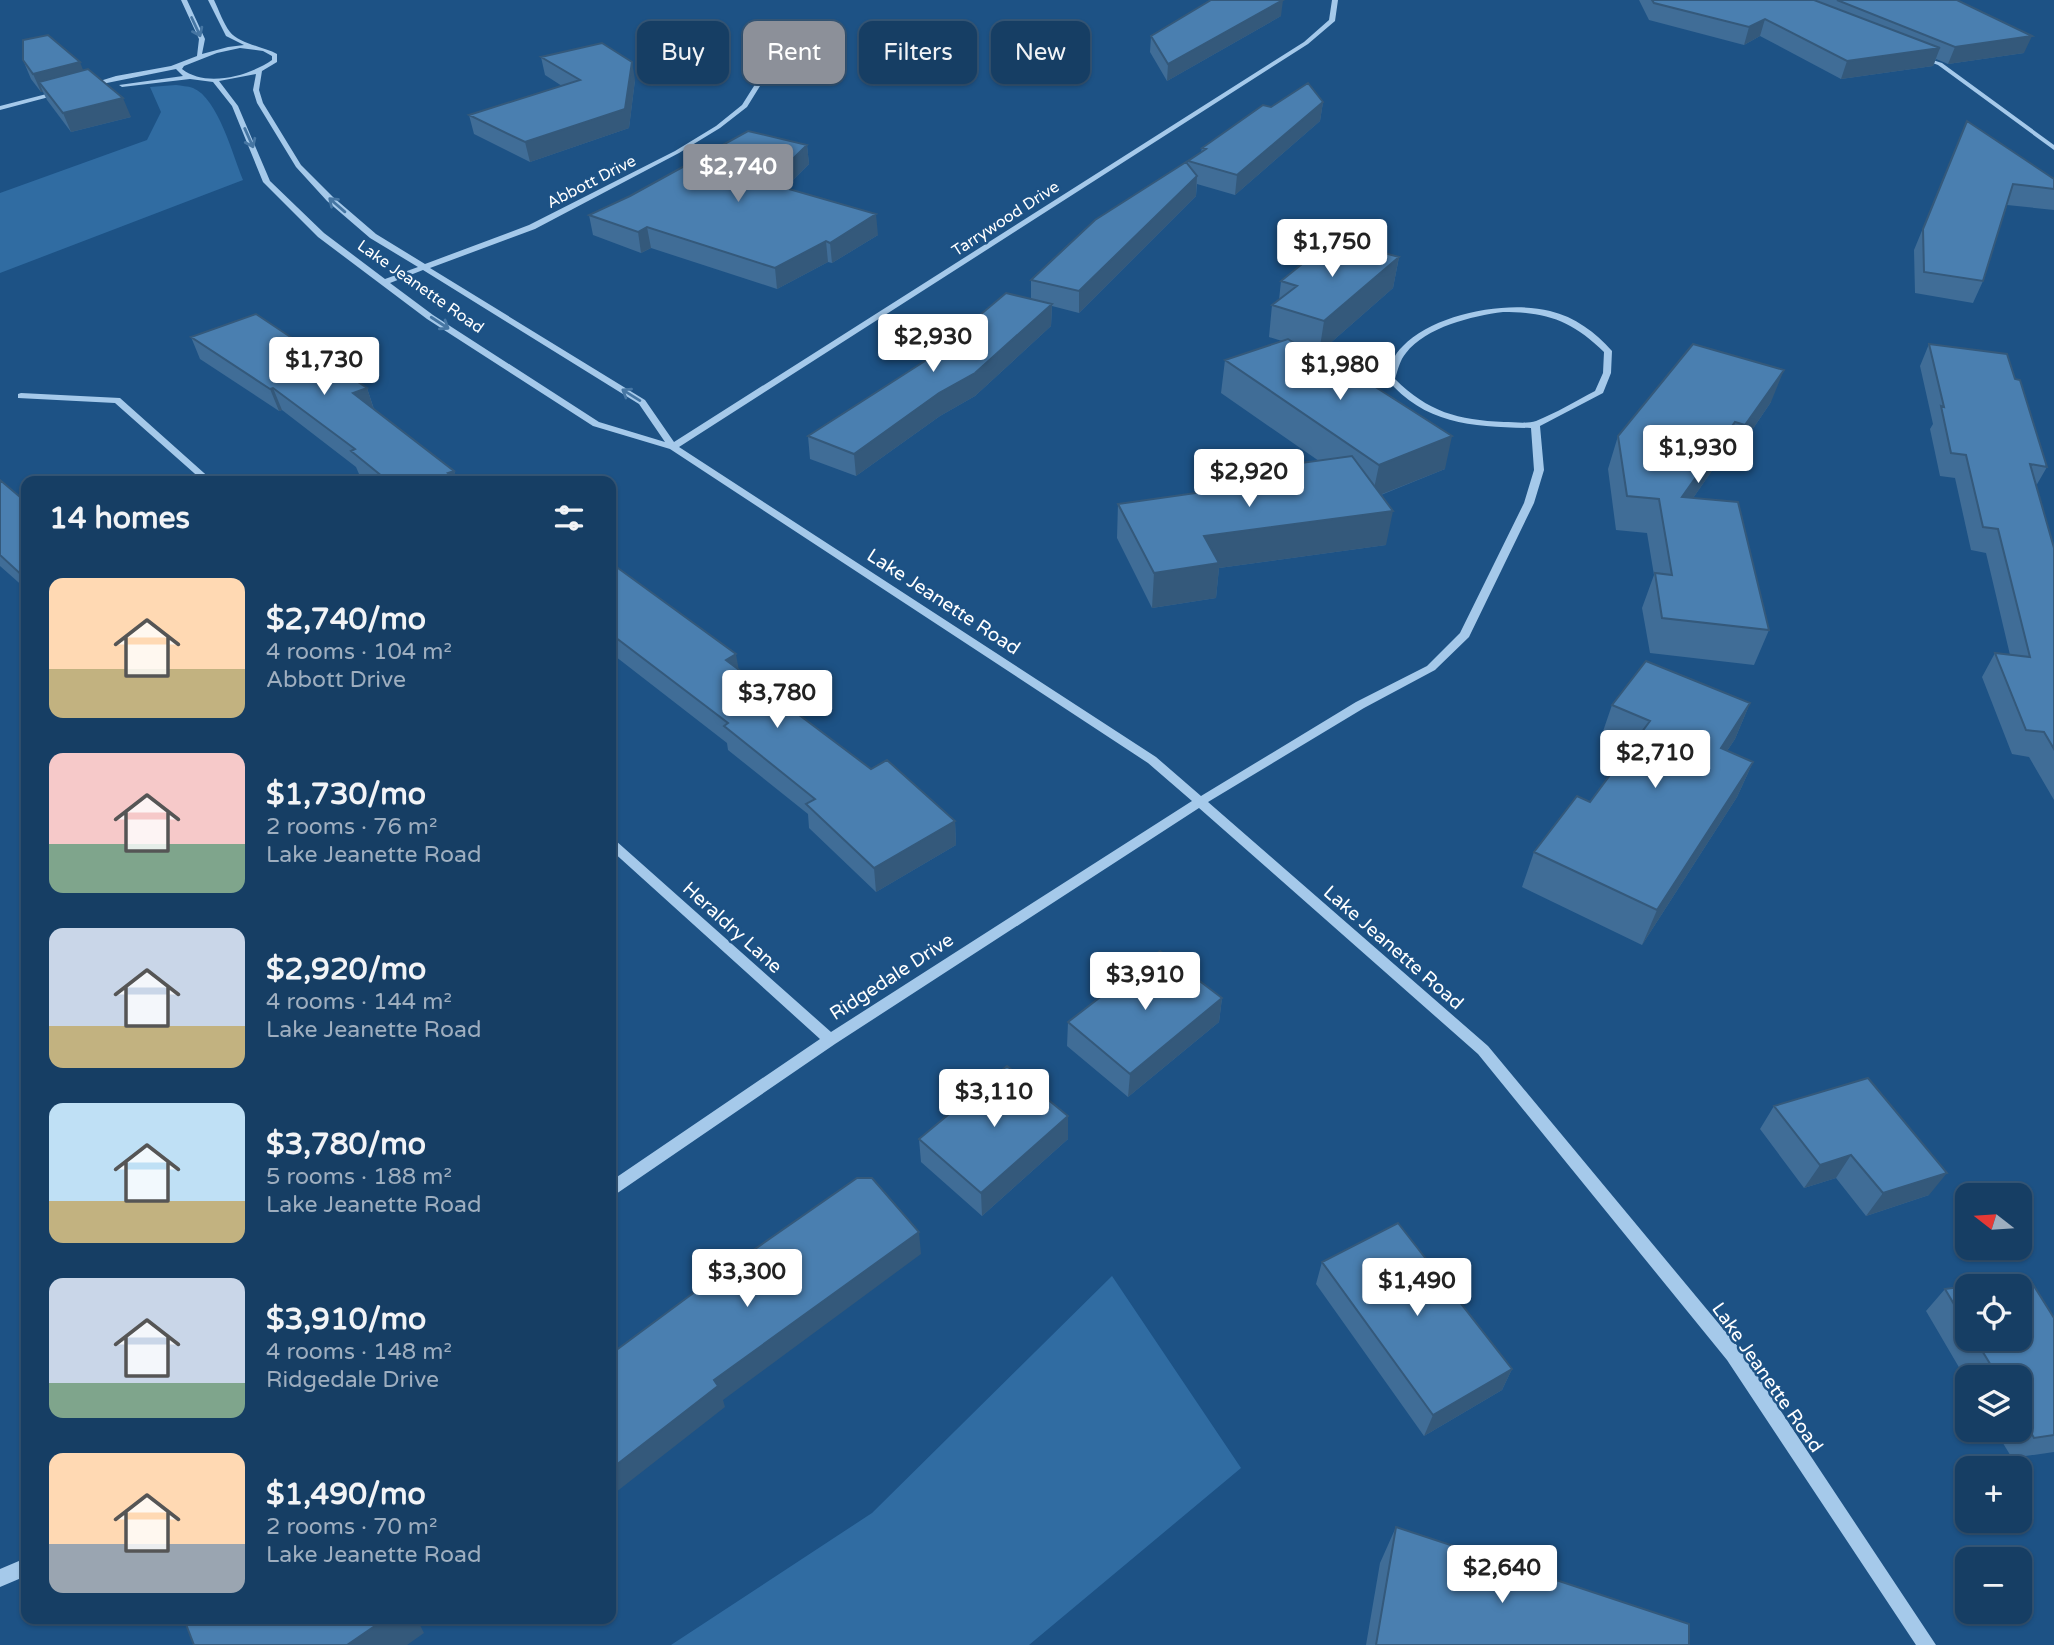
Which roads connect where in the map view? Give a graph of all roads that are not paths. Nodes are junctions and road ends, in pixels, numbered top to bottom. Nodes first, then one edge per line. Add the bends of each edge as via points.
1 (184, 0) edge
2 (211, 0) edge
3 (1335, 0) edge
4 (259, 48) junction
5 (1907, 51) edge
6 (199, 55) junction
7 (182, 64) junction
8 (259, 72) junction
9 (189, 77) junction
10 (215, 80) junction
11 (758, 84) edge
12 (91, 86) junction
13 (78, 89) edge
14 (66, 92) edge
15 (0, 108) edge
16 (2054, 148) edge
17 (424, 268) junction
18 (385, 282) junction
19 (21, 396) dead end
20 (1535, 425) junction
21 (673, 447) junction
22 (202, 476) edge
23 (1198, 803) junction
24 (616, 847) edge
25 (830, 1040) junction
26 (616, 1186) edge
27 (21, 1569) edge
28 (0, 1578) edge
29 (1927, 1645) edge

1 -> 6 street via 202,39
2 - 4 street via 229,35
3 - 21 street, Tarrywood Drive via 1332,21 1306,43
4 - 6 street
4 - 8 street via 275,55 275,61
5 - 16 street via 1940,64
6 - 7 street
7 - 9 street via 179,69
7 - 12 street
8 - 10 street
17 -> 8 street, Lake Jeanette Road via 371,234 298,166 260,103 256,90
9 - 10 street
9 - 12 street
10 -> 18 street, Lake Jeanette Road via 235,106 267,182 321,235
11 - 17 street, Abbott Drive via 744,106 677,152 532,227
12 - 13 street
14 - 15 street
17 - 18 street, Abbott Drive
21 -> 17 street, Lake Jeanette Road via 642,402
18 -> 21 street, Lake Jeanette Road via 430,317 596,424
19 - 22 street via 117,400
20 - 20 street via 1480,424 1435,415 1406,398 1391,379 1394,359 1416,338 1455,318 1489,309 1539,311 1570,320 1594,335 1608,351 1607,373 1599,393
20 - 23 street, Ridgedale Drive via 1539,470 1529,503 1465,635 1431,668 1360,705
21 - 23 street, Lake Jeanette Road via 1152,760
23 - 25 street, Ridgedale Drive
23 - 29 street, Lake Jeanette Road via 1483,1050 1733,1354
24 - 25 street, Heraldry Lane
25 - 26 street, Ridgedale Drive
27 - 28 street

